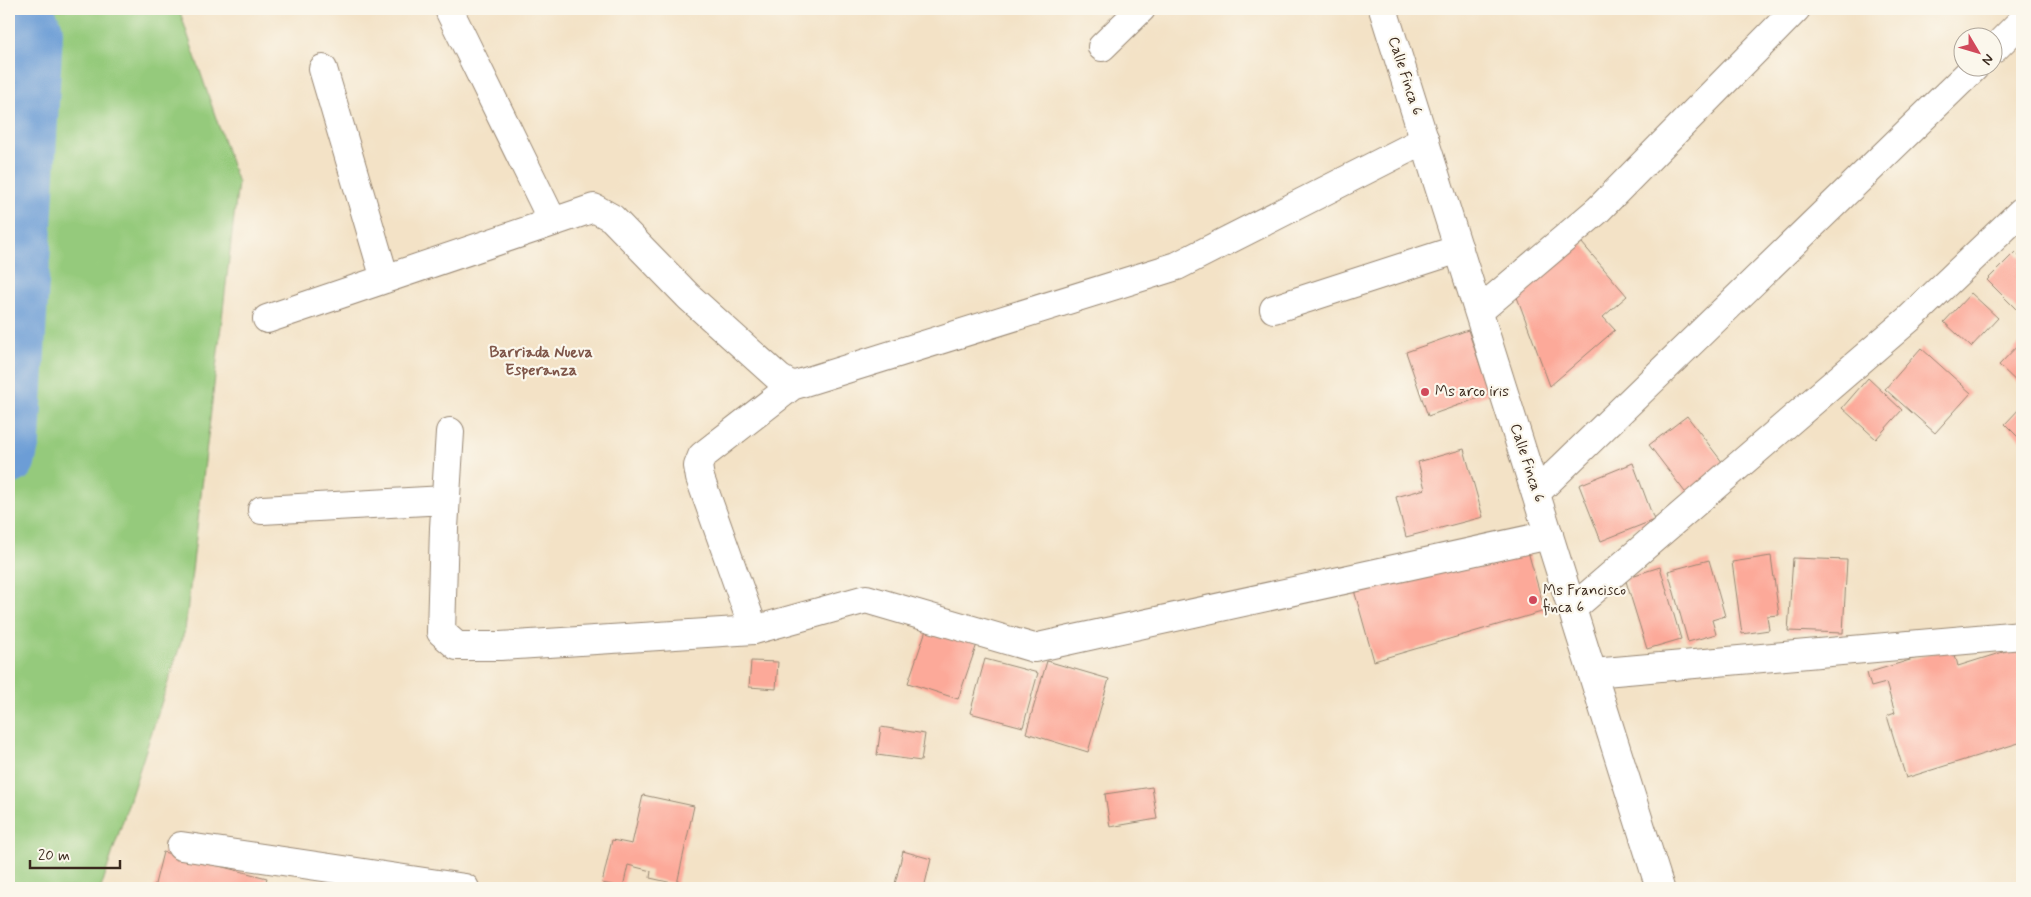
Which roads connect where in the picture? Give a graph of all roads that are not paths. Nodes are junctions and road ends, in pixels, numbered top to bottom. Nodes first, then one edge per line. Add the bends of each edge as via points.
1 (1141, 9) edge
2 (1383, 9) edge
3 (1796, 9) edge
4 (450, 12) dead end
5 (2022, 21) edge
6 (2004, 39) edge
7 (1102, 47) dead end
8 (322, 69) dead end
9 (1964, 78) edge
10 (1425, 140) junction
11 (2022, 211) edge
12 (553, 222) junction
13 (1459, 249) junction
14 (385, 279) junction
15 (1274, 309) dead end
16 (1478, 311) junction
17 (267, 319) dead end
18 (792, 386) junction
19 (450, 432) dead end
20 (1536, 493) junction
21 (445, 500) junction
22 (262, 510) dead end
23 (1549, 534) junction
24 (1572, 609) junction
25 (754, 630) junction
26 (2022, 635) edge
27 (1593, 673) junction
28 (181, 846) dead end
29 (465, 888) edge
30 (1660, 888) edge

1 - 7 street
2 - 10 street, Calle Finca 6
3 - 16 street via 1598,210
4 - 12 street
5 - 6 street
8 - 14 street
9 - 20 street
10 - 13 street, Calle Finca 6
10 - 18 street via 1177,266
11 - 24 street via 1910,318
12 - 14 street
12 - 18 street via 594,208 612,218 689,297
13 - 15 street
13 - 16 street, Calle Finca 6
14 - 17 street
16 - 20 street, Calle Finca 6
18 - 25 street via 702,456 698,466
19 - 21 street
20 - 23 street, Calle Finca 6
21 - 22 street
21 - 25 street via 441,632 457,646
23 - 24 street, Calle Finca 6
23 - 25 street via 1034,648 866,599
24 - 27 street, Calle Finca 6
26 - 27 street
27 - 30 street, Calle Finca 6
28 - 29 street

